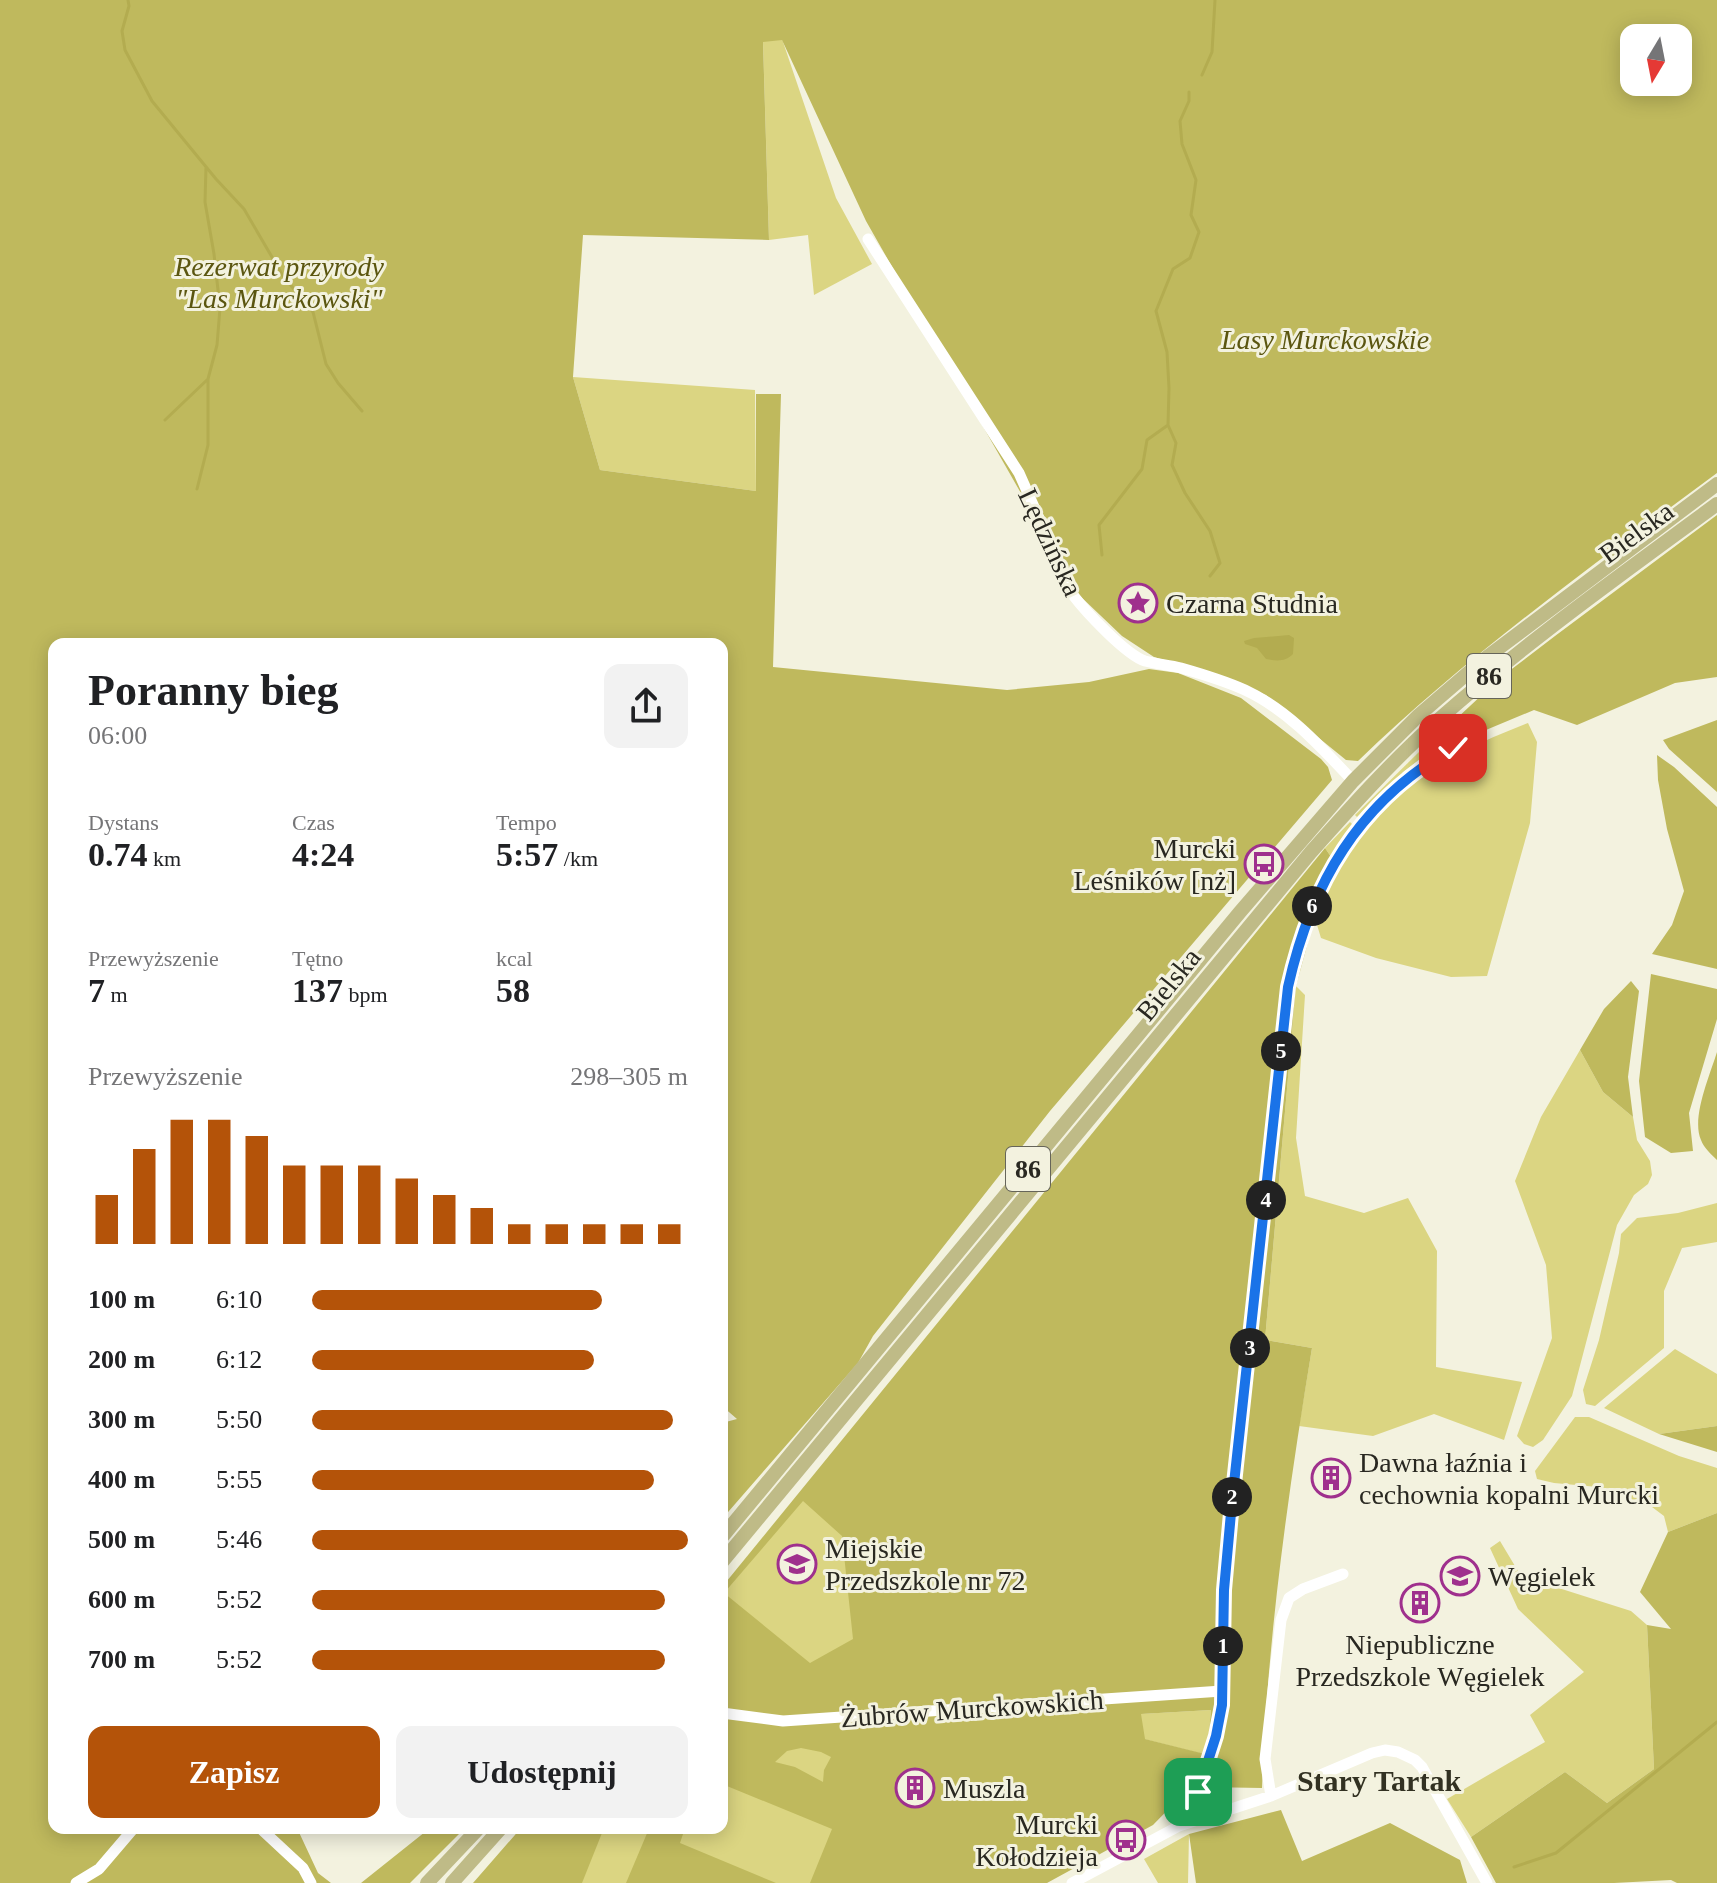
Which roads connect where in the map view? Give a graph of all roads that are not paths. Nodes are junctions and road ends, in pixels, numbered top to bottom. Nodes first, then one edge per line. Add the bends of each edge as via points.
1 (868, 239) dead end
2 (1717, 484) edge
3 (1717, 504) edge
4 (1439, 720) junction
5 (1353, 781) junction
6 (728, 1530) edge
7 (728, 1555) edge
8 (1343, 1574) dead end
9 (1222, 1691) junction
10 (728, 1714) edge
11 (1271, 1796) junction
12 (1188, 1823) junction
13 (129, 1834) edge
14 (266, 1834) edge
15 (473, 1834) edge
16 (496, 1834) edge
17 (76, 1883) edge
18 (311, 1883) edge
19 (427, 1883) edge
20 (452, 1883) edge
21 (1072, 1883) edge
22 (1487, 1883) edge

1 - 5 street, Lędzińska via 1019,473 1083,608 1142,660 1232,685 1273,705
2 - 5 main road, Bielska / 86 via 1483,660
3 - 4 main road, Bielska / 86 via 1556,623
4 - 7 main road, Bielska / 86 via 1311,852
4 - 9 street via 1453,748 1390,795 1341,850 1309,911 1288,987 1232,1502
5 - 6 main road, Bielska / 86
8 - 11 street via 1289,1598 1281,1620 1265,1759
9 - 10 street, Żubrów Murckowskich via 783,1721
9 - 12 street via 1216,1736
11 - 12 street
11 - 22 street via 1372,1753 1398,1752 1427,1773
12 - 21 street
13 - 17 street via 99,1869
14 - 18 street via 303,1868
15 - 19 main road
16 - 20 main road

